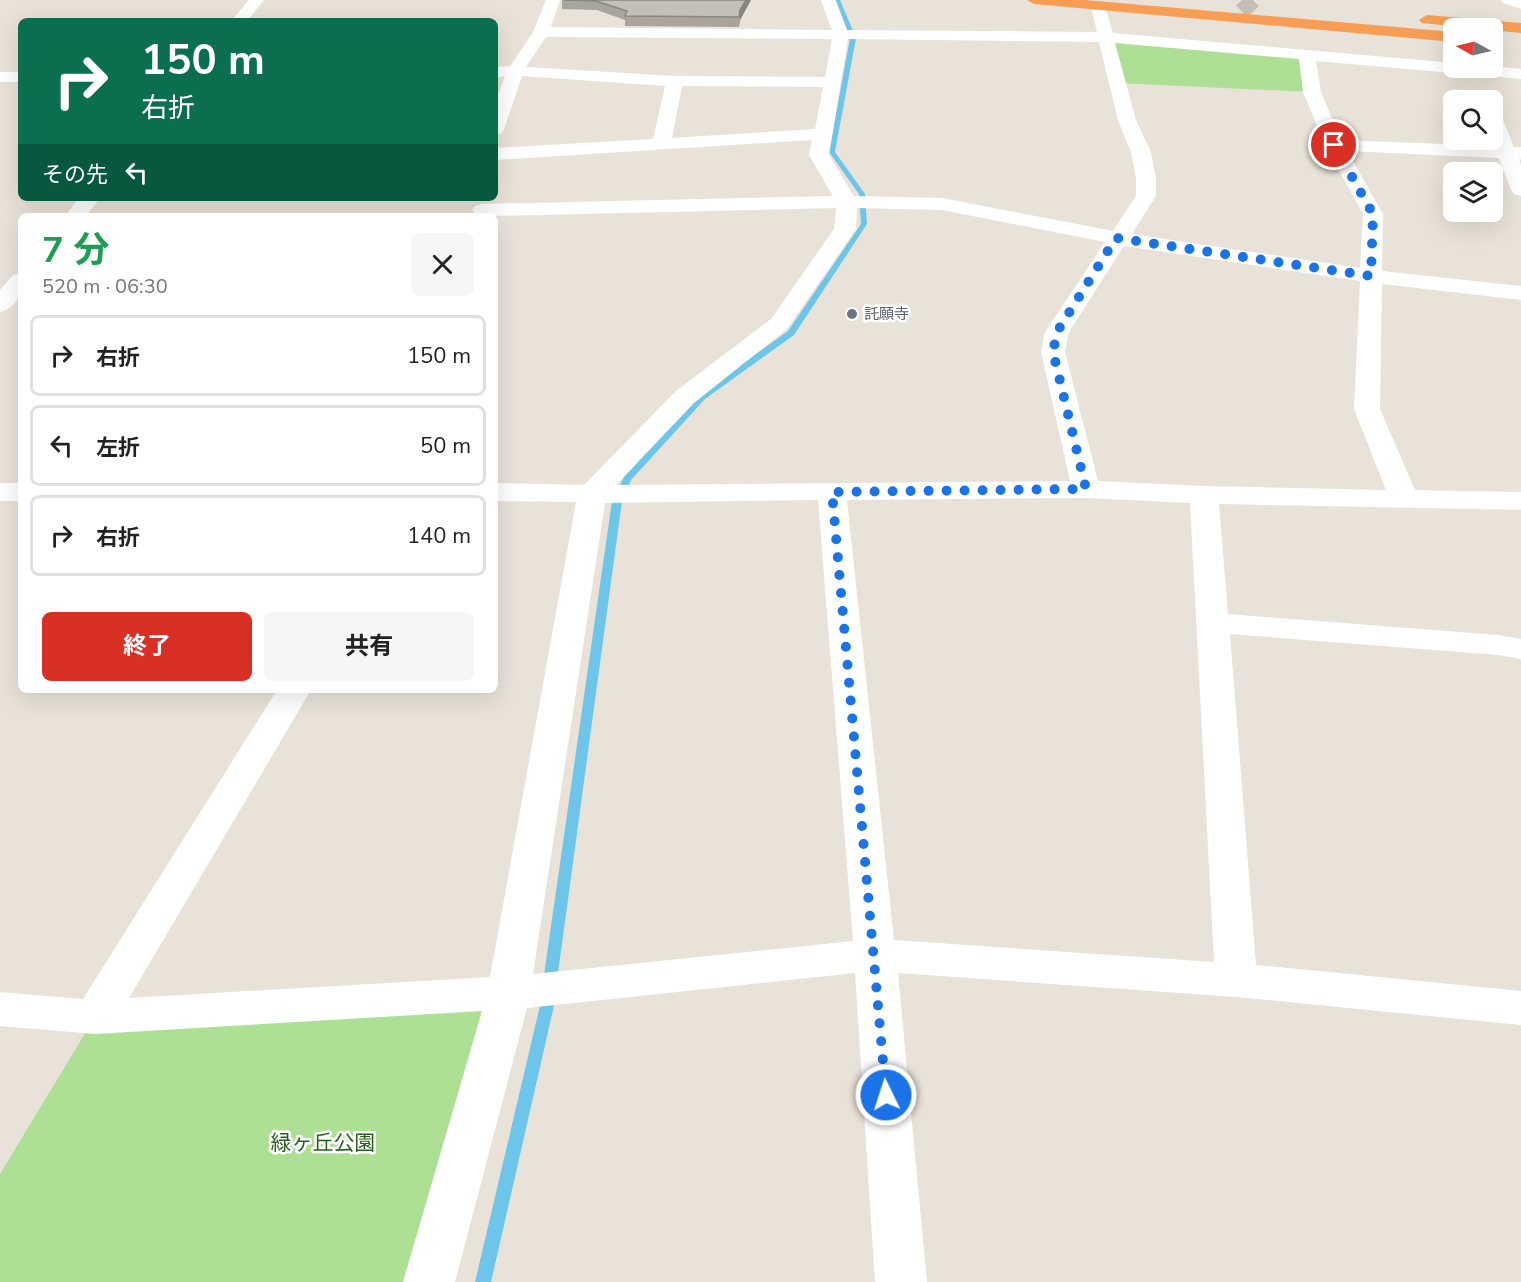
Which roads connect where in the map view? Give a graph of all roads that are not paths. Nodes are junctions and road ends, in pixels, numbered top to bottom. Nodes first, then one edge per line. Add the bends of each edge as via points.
1 (257, 0) edge
2 (552, 0) edge
3 (828, 0) edge
4 (1034, 0) edge
5 (1192, 0) edge
6 (1508, 0) edge
7 (1105, 3) edge
8 (1521, 5) edge
9 (1413, 11) dead end
10 (242, 18) edge
11 (1521, 20) edge
12 (1443, 28) edge
13 (1521, 28) edge
14 (541, 32) junction
15 (1503, 33) edge
16 (841, 34) junction
17 (1521, 35) edge
18 (1443, 36) edge
19 (1106, 37) junction
20 (1503, 41) edge
21 (1521, 42) edge
22 (1307, 55) junction
23 (1443, 66) edge
24 (515, 71) junction
25 (498, 72) edge
26 (1503, 72) edge
27 (1521, 74) edge
28 (0, 77) edge
29 (18, 77) edge
30 (1479, 78) edge
31 (675, 81) junction
32 (832, 82) junction
33 (1484, 90) dead end
34 (498, 120) edge
35 (823, 134) junction
36 (1503, 134) edge
37 (661, 144) junction
38 (1334, 145) junction
39 (1513, 152) edge
40 (498, 154) edge
41 (1521, 190) edge
42 (88, 201) edge
43 (848, 202) junction
44 (482, 208) edge
45 (78, 213) edge
46 (1116, 238) junction
47 (1371, 276) junction
48 (18, 284) edge
49 (1521, 293) edge
50 (0, 305) edge
51 (1086, 489) junction
52 (0, 492) edge
53 (18, 492) edge
54 (498, 492) edge
55 (832, 492) junction
56 (592, 494) junction
57 (1204, 495) junction
58 (1404, 498) junction
59 (1521, 501) edge
60 (1212, 623) junction
61 (1521, 649) edge
62 (292, 693) edge
63 (875, 956) junction
64 (1236, 981) junction
65 (508, 993) junction
66 (1521, 1008) edge
67 (0, 1009) edge
68 (95, 1017) junction
69 (429, 1282) edge
70 (901, 1282) edge

1 - 10 street
2 - 14 street
3 - 16 street
4 - 7 highway
5 - 13 highway
6 - 8 street
7 - 12 highway
7 - 18 highway
7 - 19 street
9 - 11 highway
14 - 16 street
14 - 24 street
15 - 17 highway
16 - 19 street
16 - 32 street
19 - 22 street
19 - 46 street via 1126,120 1141,152 1146,179 1146,196
20 - 21 highway
22 - 23 street
22 - 38 street via 1312,92
24 - 25 street
24 - 31 street
24 - 34 street
26 - 27 street
28 - 29 street
30 - 33 street
31 - 32 street
31 - 37 street
32 - 35 street
35 - 37 street
35 - 43 street via 819,155
36 - 39 street
37 - 40 street
38 - 39 street
38 - 47 street via 1373,214
39 - 41 street
42 - 45 street
43 - 44 street
43 - 46 street via 942,204
43 - 56 street via 845,229 779,324 685,397
46 - 47 street
46 - 51 street via 1057,332 1053,352
47 - 49 street
47 - 58 street via 1367,409
48 - 50 street
51 - 55 street
51 - 57 street
52 - 53 street
54 - 56 street
55 - 56 street
55 - 63 street
56 - 65 street
57 - 58 street
57 - 60 street
58 - 59 street
60 - 61 street
60 - 64 street
62 - 68 street
63 - 64 street
63 - 65 street
63 - 70 street
64 - 66 street
65 - 68 street
65 - 69 street
67 - 68 street

